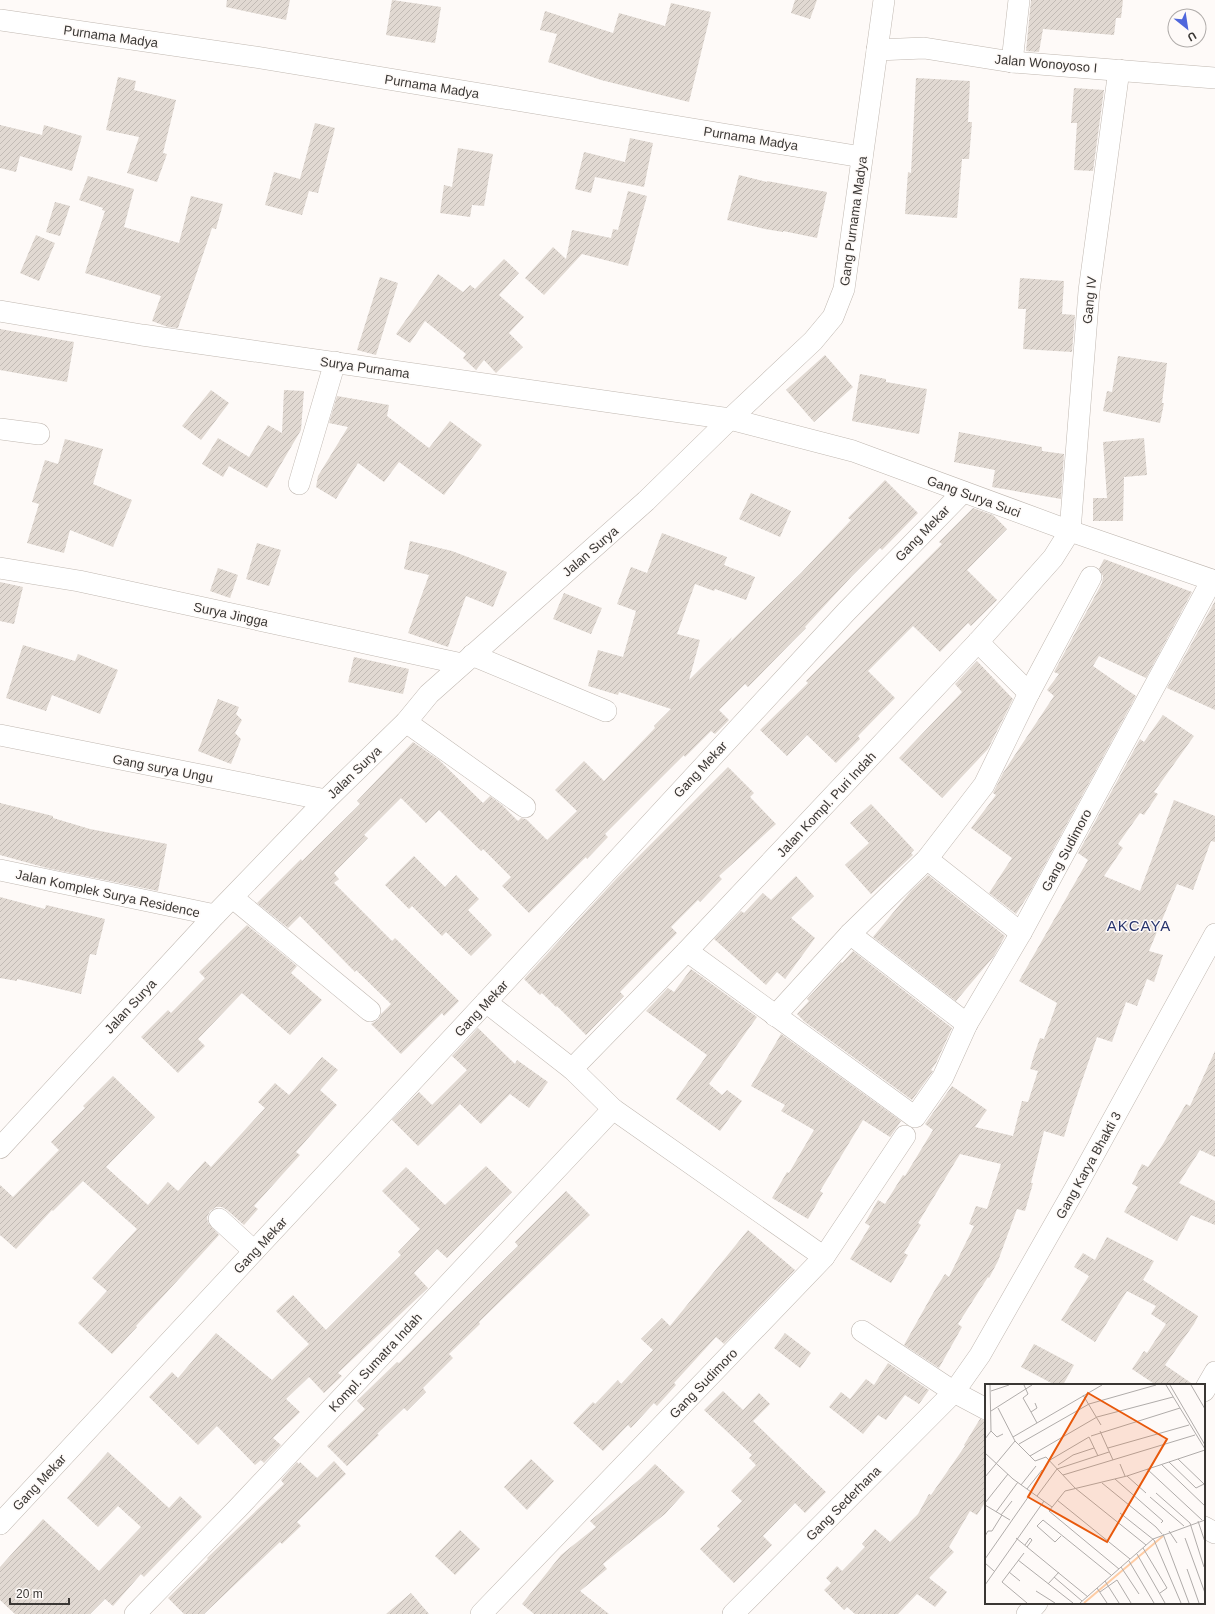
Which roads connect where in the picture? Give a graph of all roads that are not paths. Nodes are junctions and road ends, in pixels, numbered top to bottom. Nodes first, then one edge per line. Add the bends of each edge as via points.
1 (884, 0) edge
2 (1019, 0) edge
3 (0, 20) edge
4 (877, 50) junction
5 (1012, 62) junction
6 (1119, 70) junction
7 (1215, 78) edge
8 (862, 157) junction
9 (0, 311) edge
10 (335, 362) junction
11 (730, 419) junction
12 (0, 428) edge
13 (39, 434) dead end
14 (299, 484) dead end
15 (963, 492) junction
16 (1070, 531) junction
17 (0, 568) edge
18 (1091, 577) dead end
19 (1214, 580) edge
20 (978, 642) junction
21 (467, 659) junction
22 (1028, 693) junction
23 (606, 711) dead end
24 (406, 722) junction
25 (0, 735) edge
26 (326, 800) junction
27 (525, 807) dead end
28 (928, 859) junction
29 (0, 870) edge
30 (233, 898) junction
31 (215, 916) junction
32 (1021, 933) junction
33 (850, 934) junction
34 (1215, 934) edge
35 (687, 951) junction
36 (486, 1002) junction
37 (370, 1011) dead end
38 (775, 1016) junction
39 (967, 1024) junction
40 (572, 1069) junction
41 (613, 1109) junction
42 (9, 1123) edge
43 (905, 1136) dead end
44 (0, 1148) edge
45 (219, 1219) dead end
46 (254, 1252) junction
47 (824, 1257) junction
48 (862, 1331) dead end
49 (1215, 1372) edge
50 (1205, 1389) edge
51 (954, 1392) junction
52 (985, 1408) edge
53 (0, 1524) edge
54 (1205, 1528) edge
55 (1215, 1533) edge
56 (1036, 1604) edge
57 (135, 1614) edge
58 (481, 1614) edge
59 (733, 1614) edge
60 (1026, 1614) edge

1 - 4 street, Gang Purnama Madya
2 - 5 street
3 - 8 street, Purnama Madya via 255,56
4 - 5 street, Jalan Wonoyoso I via 924,48
4 - 8 street, Gang Purnama Madya
5 - 6 street, Jalan Wonoyoso I
6 - 7 street, Jalan Wonoyoso I
6 - 16 street, Gang IV via 1089,291
8 - 11 street, Gang Purnama Madya via 844,289 833,317 813,341
9 - 10 street, Surya Purnama via 142,335
10 - 11 street, Surya Purnama
10 - 14 street
11 - 15 street, Gang Surya Suci via 853,451
11 - 21 street, Jalan Surya via 646,501
12 - 13 street
15 - 16 street, Gang Surya Suci
15 - 36 street, Gang Mekar via 846,612
16 - 19 street, Gang Surya Suci
16 - 20 street, Jalan Kompl. Puri Indah via 1053,558
17 - 21 street, Surya Jingga via 79,581
18 - 22 street
19 - 32 street, Gang Sudimoro
20 - 22 street
20 - 35 street, Jalan Kompl. Puri Indah
21 - 23 street, Surya Jingga
21 - 24 street, Jalan Surya via 429,694
22 - 28 street via 984,785
24 - 26 street, Jalan Surya
24 - 27 street
25 - 26 street, Gang surya Ungu
26 - 30 street, Jalan Surya
28 - 32 street
28 - 33 street
29 - 31 street, Jalan Komplek Surya Residence
30 - 31 street, Jalan Surya
30 - 37 street
31 - 42 street, Jalan Surya
32 - 39 street, Gang Sudimoro
33 - 38 street
33 - 39 street
34 - 51 street, Gang Karya Bhakti 3 via 1077,1185 980,1355
35 - 38 street
35 - 40 street, Jalan Kompl. Puri Indah
36 - 40 street
36 - 46 street, Gang Mekar
38 - 39 street, Gang Sudimoro via 915,1117 943,1077
40 - 41 street
41 - 47 street
41 - 57 street, Kompl. Sumatra Indah via 244,1502
42 - 44 street, Jalan Surya
43 - 47 street, Gang Sudimoro
45 - 46 street
46 - 53 street, Gang Mekar
47 - 58 street, Gang Sudimoro
48 - 51 street
49 - 50 street
51 - 52 street
51 - 59 street, Gang Sederhana
54 - 55 street
56 - 60 street

